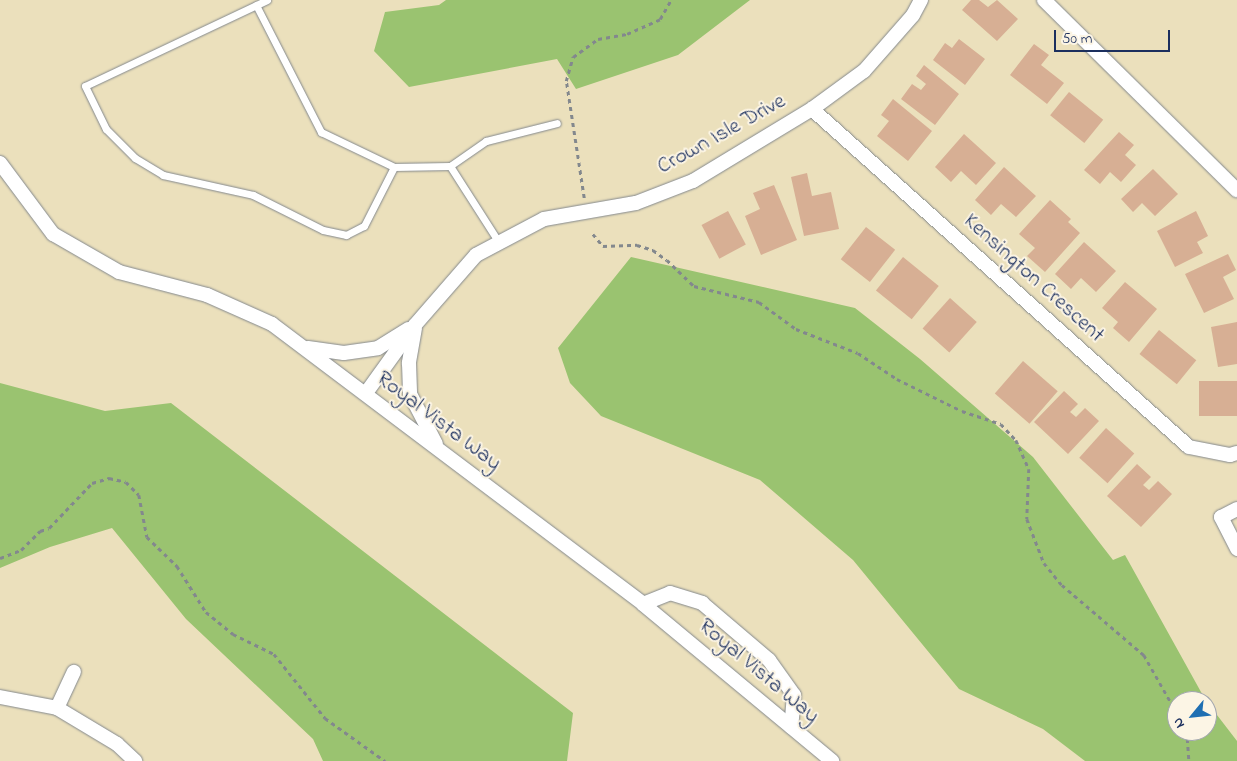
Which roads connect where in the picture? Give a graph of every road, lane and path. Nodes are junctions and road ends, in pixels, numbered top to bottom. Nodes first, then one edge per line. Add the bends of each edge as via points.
1 (267, 0) edge
2 (671, 0) edge
3 (921, 0) edge
4 (1044, 0) edge
5 (256, 5) junction
6 (812, 109) junction
7 (557, 123) dead end
8 (450, 166) junction
9 (394, 167) junction
10 (2, 171) edge
11 (1237, 190) edge
12 (584, 201) dead end
13 (593, 234) dead end
14 (498, 241) junction
15 (415, 324) junction
16 (305, 348) junction
17 (366, 393) junction
18 (438, 447) junction
19 (1237, 453) edge
20 (1237, 509) edge
21 (1237, 548) edge
22 (0, 558) edge
23 (643, 604) junction
24 (74, 672) dead end
25 (1167, 695) edge
26 (0, 697) edge
27 (57, 708) junction
28 (791, 727) junction
29 (1188, 741) edge
30 (134, 761) edge
31 (385, 761) edge
32 (832, 761) edge
33 (1189, 761) edge

1 - 5 lane
2 - 12 path via 660,19 627,34 598,39 572,57 566,81
3 - 6 street, Crown Isle Drive via 914,15 864,71
4 - 11 street
5 - 9 lane via 321,132
5 - 9 lane via 85,86 106,130 135,158 163,175 253,195 323,230 346,235 364,226
6 - 14 street, Crown Isle Drive via 693,181 636,203 544,219
6 - 19 street, Kensington Crescent via 1189,447 1230,455
7 - 8 lane via 486,141
8 - 9 lane
8 - 14 lane
10 - 16 street, Royal Vista Way via 54,234 119,272 207,294 272,324
13 - 25 path via 603,246 636,245 653,250 694,286 759,302 796,329 858,354 896,379 962,411 1001,424 1016,440 1029,469 1027,519 1044,563 1062,585 1144,655
14 - 15 street, Crown Isle Drive via 476,255
15 - 16 street via 378,348 344,353
15 - 17 street, Crown Isle Drive
15 - 18 street via 409,363 410,394
16 - 17 street, Royal Vista Way
17 - 18 street, Royal Vista Way
18 - 23 street, Royal Vista Way
20 - 21 street via 1221,517
22 - 31 path via 21,550 40,531 49,528 92,483 109,478 126,482 139,494 148,536 177,566 206,612 232,634 274,654 325,718
23 - 28 street, Royal Vista Way
23 - 28 street via 670,594 702,603 774,667 794,696
24 - 27 street
26 - 27 street
27 - 30 street via 117,744
28 - 32 street, Royal Vista Way
29 - 33 path

